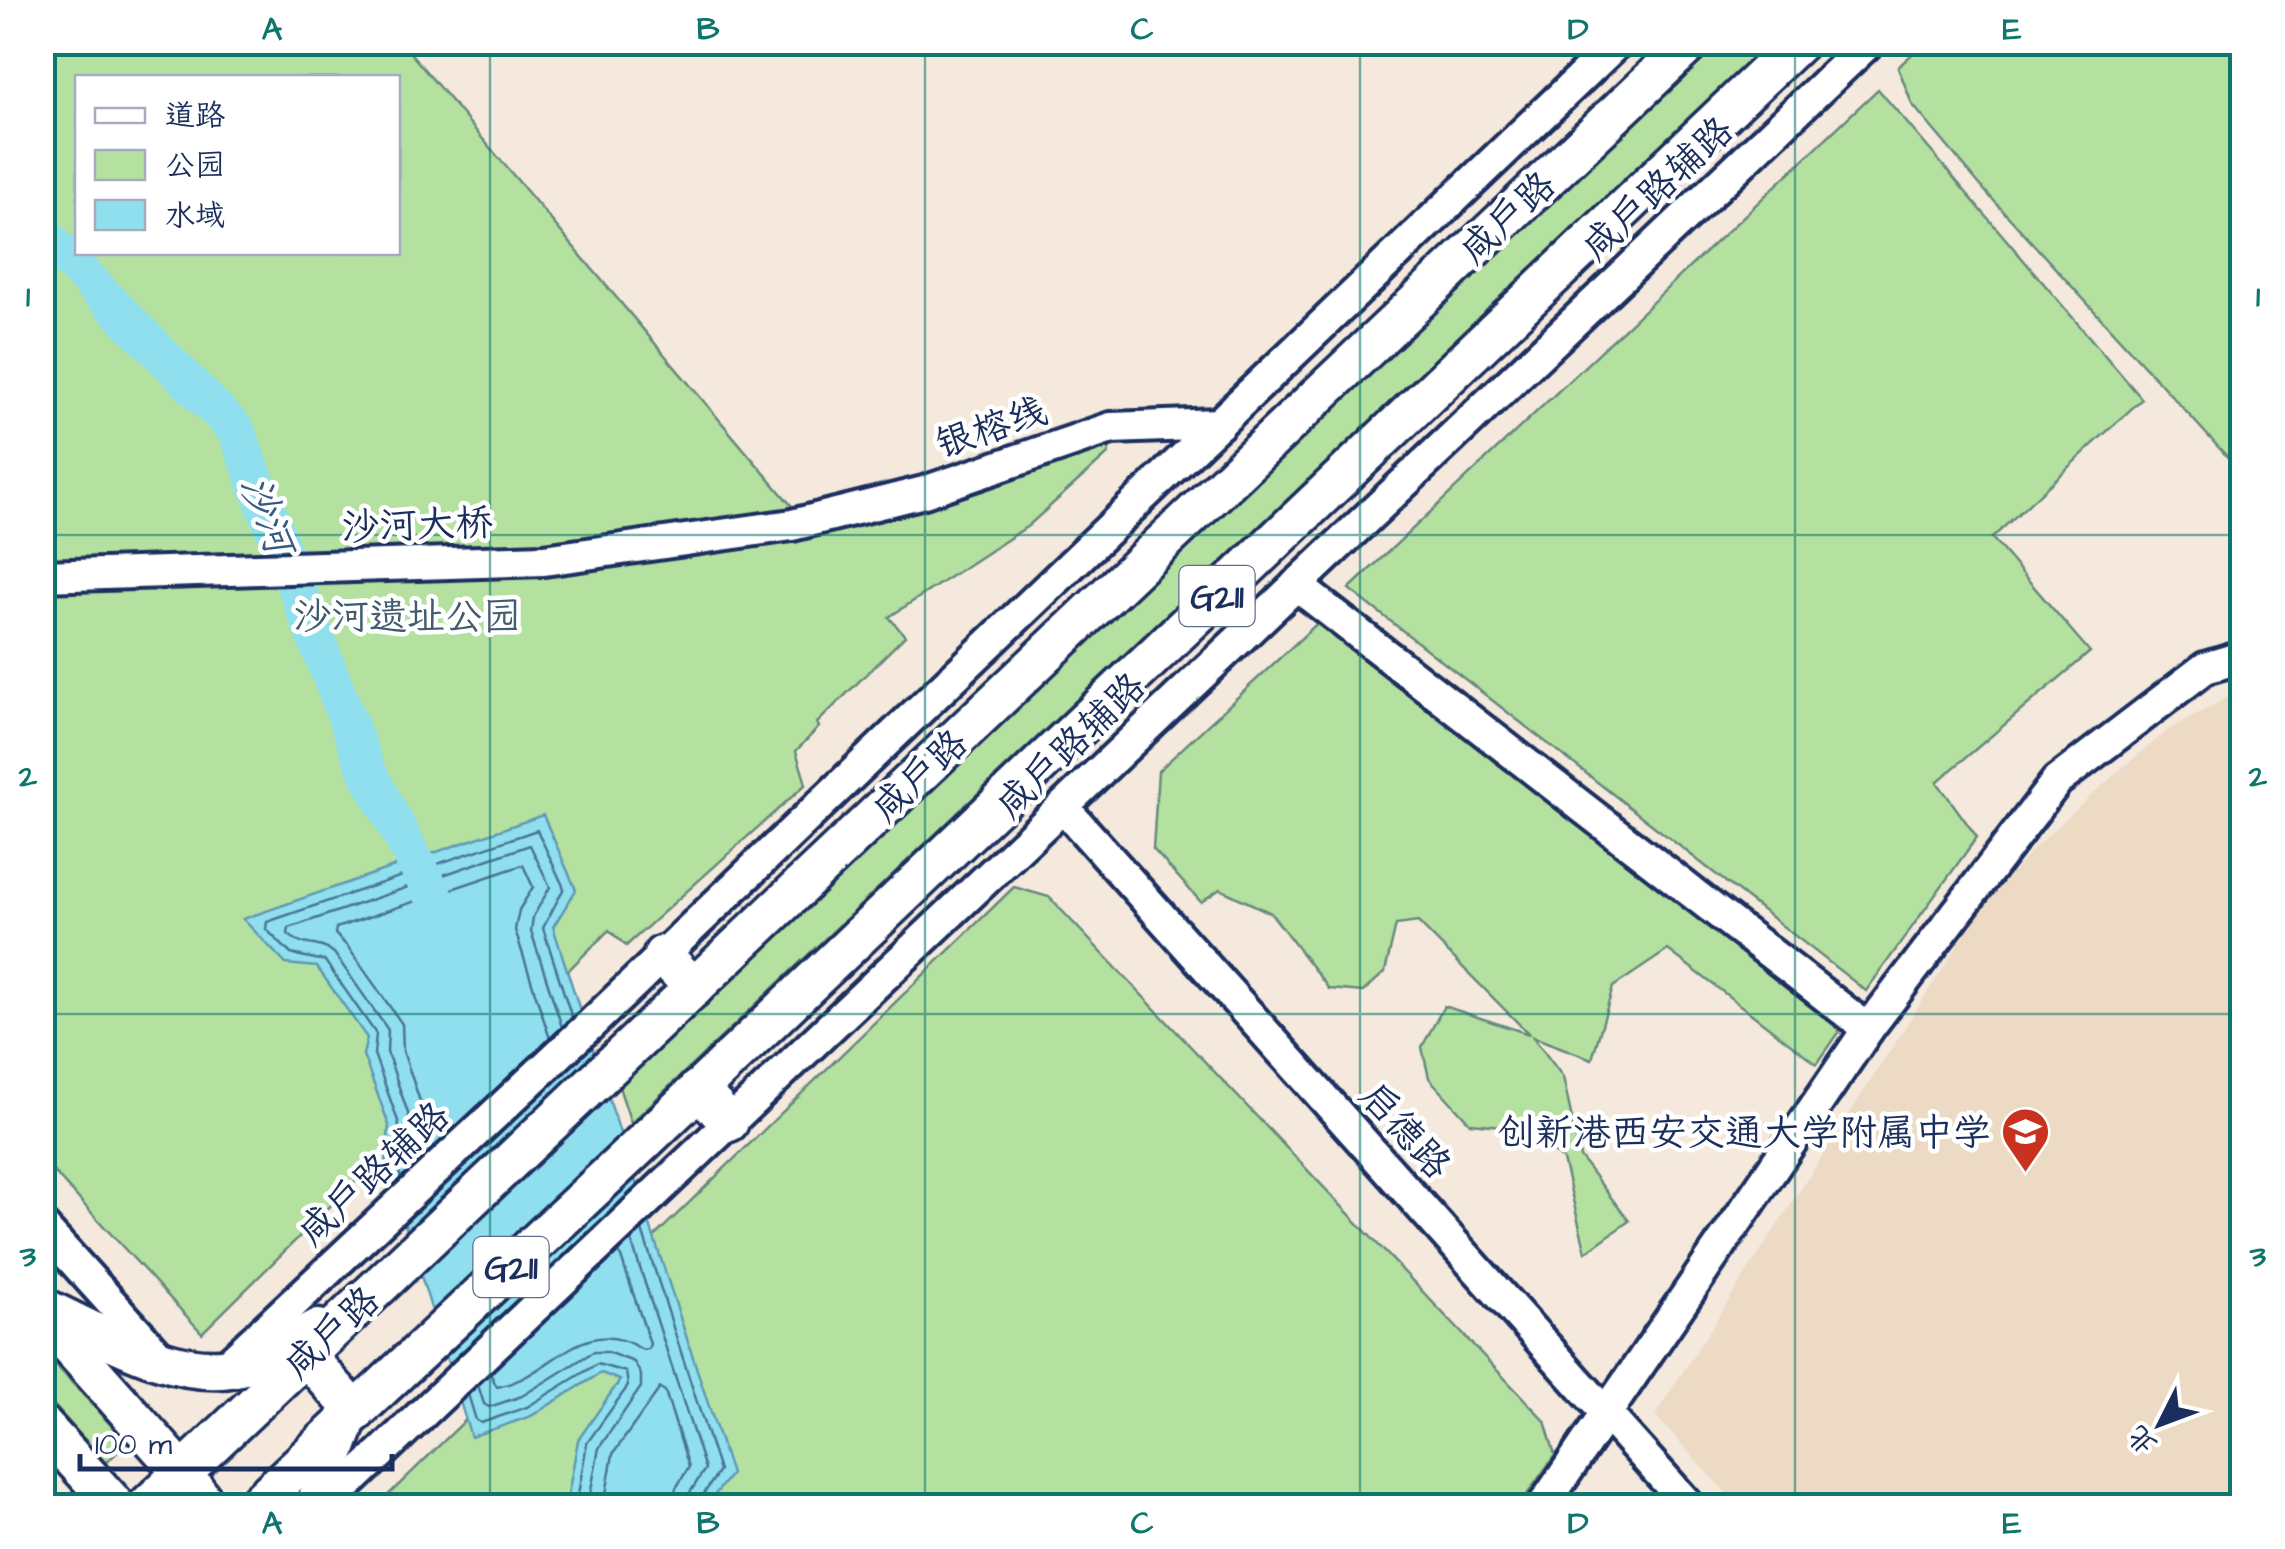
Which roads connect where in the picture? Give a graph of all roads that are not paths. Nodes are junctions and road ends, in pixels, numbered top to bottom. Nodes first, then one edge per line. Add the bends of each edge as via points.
1 (1618, 42) edge
2 (1691, 42) edge
3 (1798, 42) edge
4 (1869, 42) edge
5 (1219, 424) junction
6 (792, 525) joint
7 (42, 576) edge
8 (1296, 585) junction
9 (2242, 657) edge
10 (1063, 807) junction
11 (663, 955) junction
12 (694, 988) junction
13 (1868, 1030) junction
14 (698, 1089) junction
15 (729, 1122) junction
16 (42, 1226) edge
17 (358, 1306) junction
18 (44, 1317) edge
19 (306, 1356) junction
20 (165, 1362) junction
21 (224, 1368) junction
22 (1606, 1414) junction
23 (352, 1416) junction
24 (42, 1424) edge
25 (182, 1472) junction
26 (116, 1506) edge
27 (147, 1506) edge
28 (207, 1506) edge
29 (256, 1506) edge
30 (315, 1506) edge
31 (325, 1506) edge
32 (1543, 1506) edge
33 (1689, 1506) edge

1 - 5 street, 咸户路辅路
2 - 12 main road, 咸户路 / G211
3 - 14 main road, 咸户路 / G211
4 - 8 street, 咸户路辅路
5 - 6 street, 银榕线 via 1111,428 924,492
5 - 11 street, 咸户路辅路
6 - 7 street, 沙河大桥 via 544,560
8 - 10 street, 咸户路辅路
8 - 13 street
9 - 13 street via 2205,668 2057,781
10 - 15 street, 咸户路辅路
10 - 22 street, 启德路
11 - 12 main road
11 - 21 street, 咸户路辅路
12 - 17 main road, 咸户路 / G211
13 - 22 street
14 - 15 main road
14 - 23 main road, 咸户路 / G211
15 - 31 street, 咸户路辅路
16 - 20 street
17 - 19 main road, 咸户路 / G211
17 - 21 main road
18 - 20 main road
18 - 25 main road
19 - 23 main road
19 - 25 main road, 咸户路 / G211
20 - 21 main road
22 - 32 street
22 - 33 street, 启德路
23 - 29 main road, 咸户路 / G211
23 - 30 main road
24 - 26 main road
25 - 27 main road, 咸户路 / G211
25 - 28 main road

